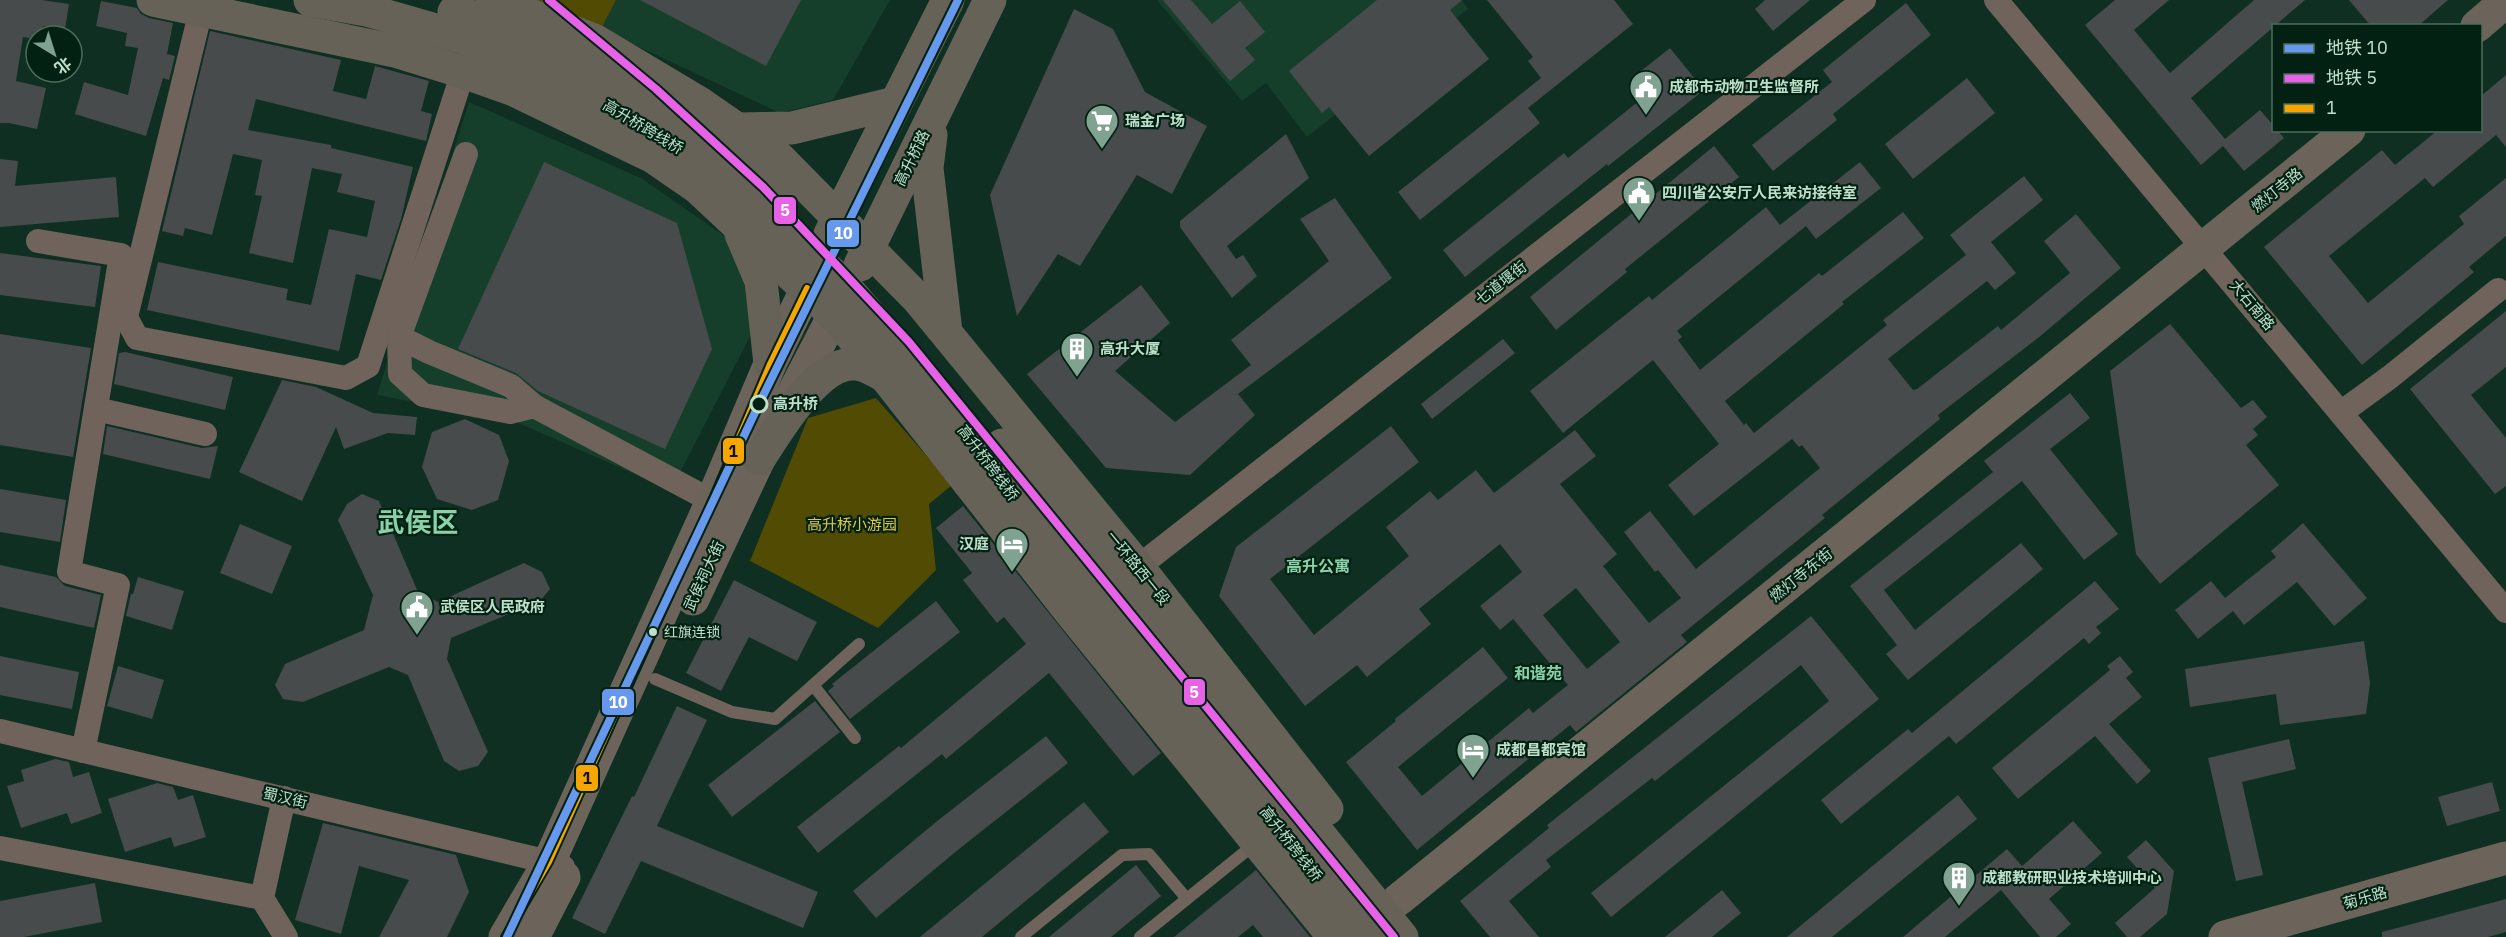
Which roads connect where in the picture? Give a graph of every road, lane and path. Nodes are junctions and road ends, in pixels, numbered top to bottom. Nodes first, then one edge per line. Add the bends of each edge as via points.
1 (153, 0) edge
2 (310, 0) edge
3 (413, 0) edge
4 (492, 0) edge
5 (948, 0) edge
6 (990, 0) edge
7 (1864, 0) edge
8 (1996, 0) edge
9 (2506, 1) edge
10 (201, 10) junction
11 (2479, 24) edge
12 (463, 72) junction
13 (895, 103) junction
14 (933, 114) junction
15 (737, 129) junction
16 (2347, 132) edge
17 (466, 154) dead end
18 (838, 215) junction
19 (733, 219) junction
20 (38, 241) dead end
21 (868, 249) junction
22 (2204, 249) junction
23 (807, 288) junction
24 (2498, 290) dead end
25 (834, 315) junction
26 (946, 332) junction
27 (399, 337) junction
28 (770, 364) junction
29 (885, 376) junction
30 (534, 406) junction
31 (96, 409) junction
32 (2342, 412) junction
33 (205, 434) dead end
34 (759, 459) junction
35 (712, 501) junction
36 (1138, 567) junction
37 (2506, 611) edge
38 (859, 644) dead end
39 (655, 679) junction
40 (813, 685) junction
41 (0, 731) edge
42 (855, 738) dead end
43 (83, 751) junction
44 (284, 798) junction
45 (1257, 842) junction
46 (0, 848) edge
47 (2506, 858) edge
48 (558, 865) junction
49 (262, 898) junction
50 (1187, 899) junction
51 (1373, 925) edge
52 (286, 937) edge
53 (505, 937) edge
54 (533, 937) edge
55 (1022, 937) edge
56 (1140, 937) edge
57 (1419, 937) edge
58 (2224, 937) edge

1 - 10 main road, 一环路西一段
2 - 51 main road, 高升桥跨线桥 via 366,10 464,38 636,120 754,201 841,282 926,381 1022,508
3 - 51 main road, 高升桥跨线桥 via 470,16 647,96 767,184 852,262 1144,617
4 - 15 main road, 一环路西一段 via 594,40
5 - 13 main road
6 - 14 main road, 高升桥路
7 - 36 street, 七道堰街
8 - 22 street, 大石南路
9 - 11 street
10 - 12 main road, 一环路西一段 via 395,51
10 - 12 street via 126,316 137,338 346,378 368,366
12 - 19 main road, 一环路西一段 via 514,90 653,157 698,188
13 - 15 main road via 792,128
13 - 18 main road
14 - 21 main road, 高升桥路
14 - 26 main road via 927,168
15 - 18 main road, 一环路西一段 via 779,158
16 - 22 street, 燃灯寺路
17 - 27 street
18 - 21 main road, 一环路西一段
18 - 23 main road
19 - 23 main road, 一环路西一段
19 - 28 main road via 761,281
20 - 31 street via 121,255
21 - 25 main road, 高升桥路
21 - 26 main road, 一环路西一段
22 - 32 street, 大石南路
22 - 51 street, 燃灯寺东街
23 - 25 main road, 一环路西一段
23 - 28 street, 武侯祠大街
24 - 32 street
25 - 29 main road, 一环路西一段
25 - 34 street, 武侯祠大街
26 - 36 main road, 一环路西一段
27 - 30 street via 511,386
27 - 30 street via 400,374 423,395 510,412
28 - 35 street, 武侯祠大街
29 - 34 main road via 856,363 840,366 819,380 794,407
29 - 45 main road, 一环路西一段
30 - 35 street
31 - 33 street
31 - 43 street via 69,573 118,585
32 - 37 street, 大石南路
34 - 39 street, 武侯祠大街
35 - 48 street, 武侯祠大街
36 - 51 main road, 一环路西一段
38 - 40 lane
39 - 40 lane via 732,712 775,719
39 - 48 street, 武侯祠大街
40 - 42 lane
41 - 43 street, 蜀汉街
43 - 44 street, 蜀汉街
44 - 48 street, 蜀汉街
44 - 49 street
45 - 50 lane
45 - 51 main road, 一环路西一段
46 - 49 street
47 - 58 street, 菊乐路
48 - 53 street, 武侯祠大街
48 - 54 street, 武侯祠大街
49 - 52 street
50 - 55 lane via 1149,854 1122,855
50 - 56 lane
51 - 57 main road, 一环路西一段

